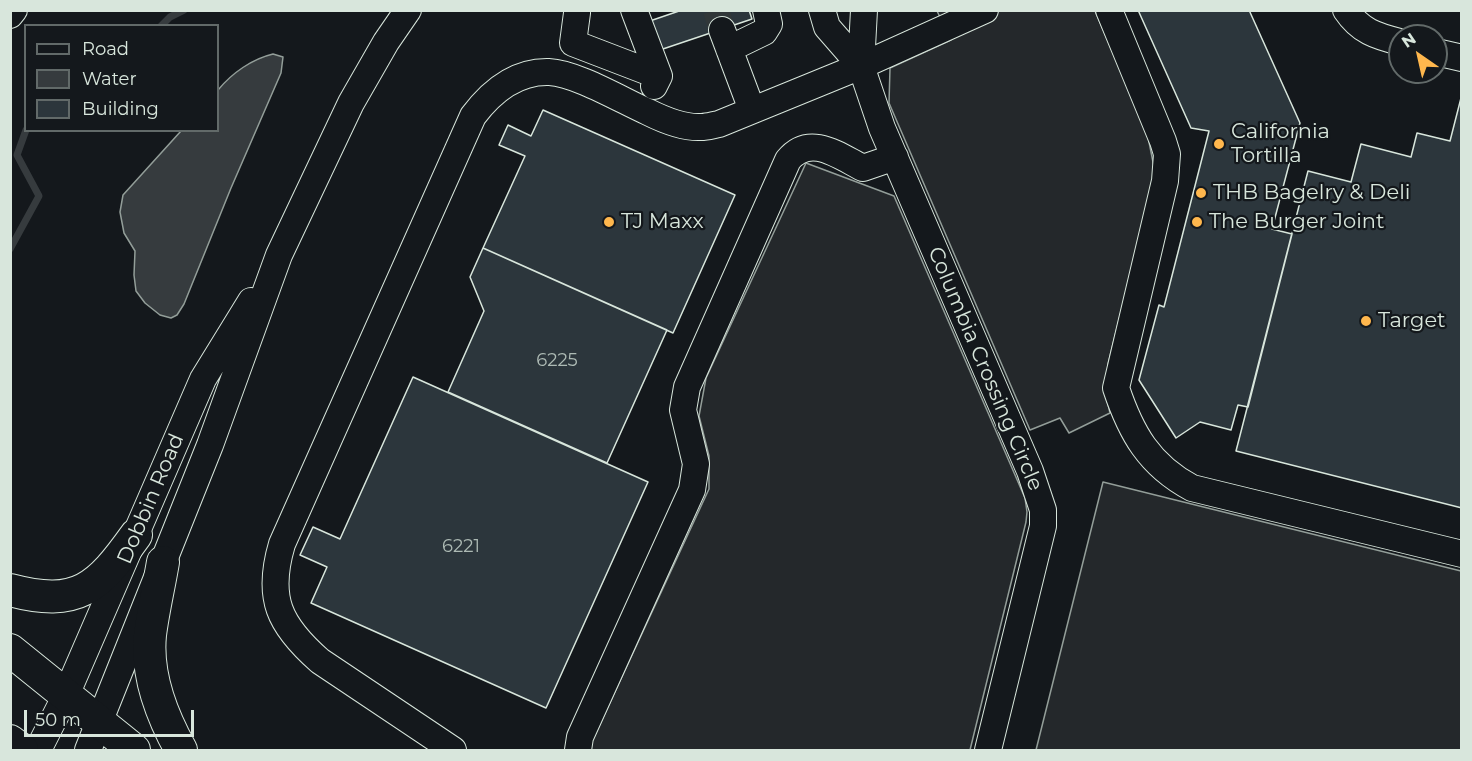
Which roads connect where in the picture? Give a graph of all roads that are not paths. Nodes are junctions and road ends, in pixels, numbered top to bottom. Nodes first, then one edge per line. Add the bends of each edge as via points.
1 (14, 10) edge
2 (408, 10) edge
3 (634, 10) edge
4 (766, 10) edge
5 (822, 10) edge
6 (864, 10) edge
7 (985, 10) edge
8 (1109, 10) edge
9 (1346, 10) edge
10 (578, 13) dead end
11 (10, 15) edge
12 (1388, 39) edge
13 (861, 66) junction
14 (659, 76) junction
15 (642, 110) junction
16 (752, 110) junction
17 (895, 157) junction
18 (279, 255) junction
19 (136, 535) junction
20 (1461, 554) edge
21 (163, 562) junction
22 (10, 590) edge
23 (10, 650) edge
24 (66, 695) junction
25 (94, 736) edge
26 (10, 741) edge
27 (22, 750) edge
28 (38, 750) edge
29 (134, 750) edge
30 (181, 750) edge
31 (453, 750) edge
32 (578, 750) edge
33 (988, 750) edge

1 - 11 street
2 - 18 street, Dobbin Road via 351,103
3 - 14 street
4 - 16 street via 769,24 764,32 725,39
5 - 13 street, Columbia Crossing Circle via 827,27
6 - 13 street, Columbia Crossing Circle
7 - 13 street
8 - 20 street via 1167,154 1165,181 1116,388 1125,413 1153,460 1192,488
9 - 12 street via 1355,24
10 - 14 street via 573,43
13 - 16 street
13 - 17 street, Columbia Crossing Circle
14 - 15 street
15 - 16 street via 662,119 700,127 719,124
15 - 31 street via 580,81 549,72 514,80 486,99 473,116 276,564 278,608 302,645 320,662
17 - 32 street via 863,168 821,148 810,147 794,152 788,160 687,387 683,410 696,464 692,490 580,737
17 - 33 street, Columbia Crossing Circle via 1030,471 1042,510 1043,526
18 - 19 street, Dobbin Road via 203,379
18 - 21 street, Dobbin Road
19 - 22 main road via 95,584 56,597
19 - 24 street, Dobbin Road
21 - 25 street, Dobbin Road
21 - 30 main road via 150,637 151,664 158,701
23 - 24 main road
24 - 25 main road
24 - 28 street, Dobbin Road
25 - 29 main road
26 - 27 main road

